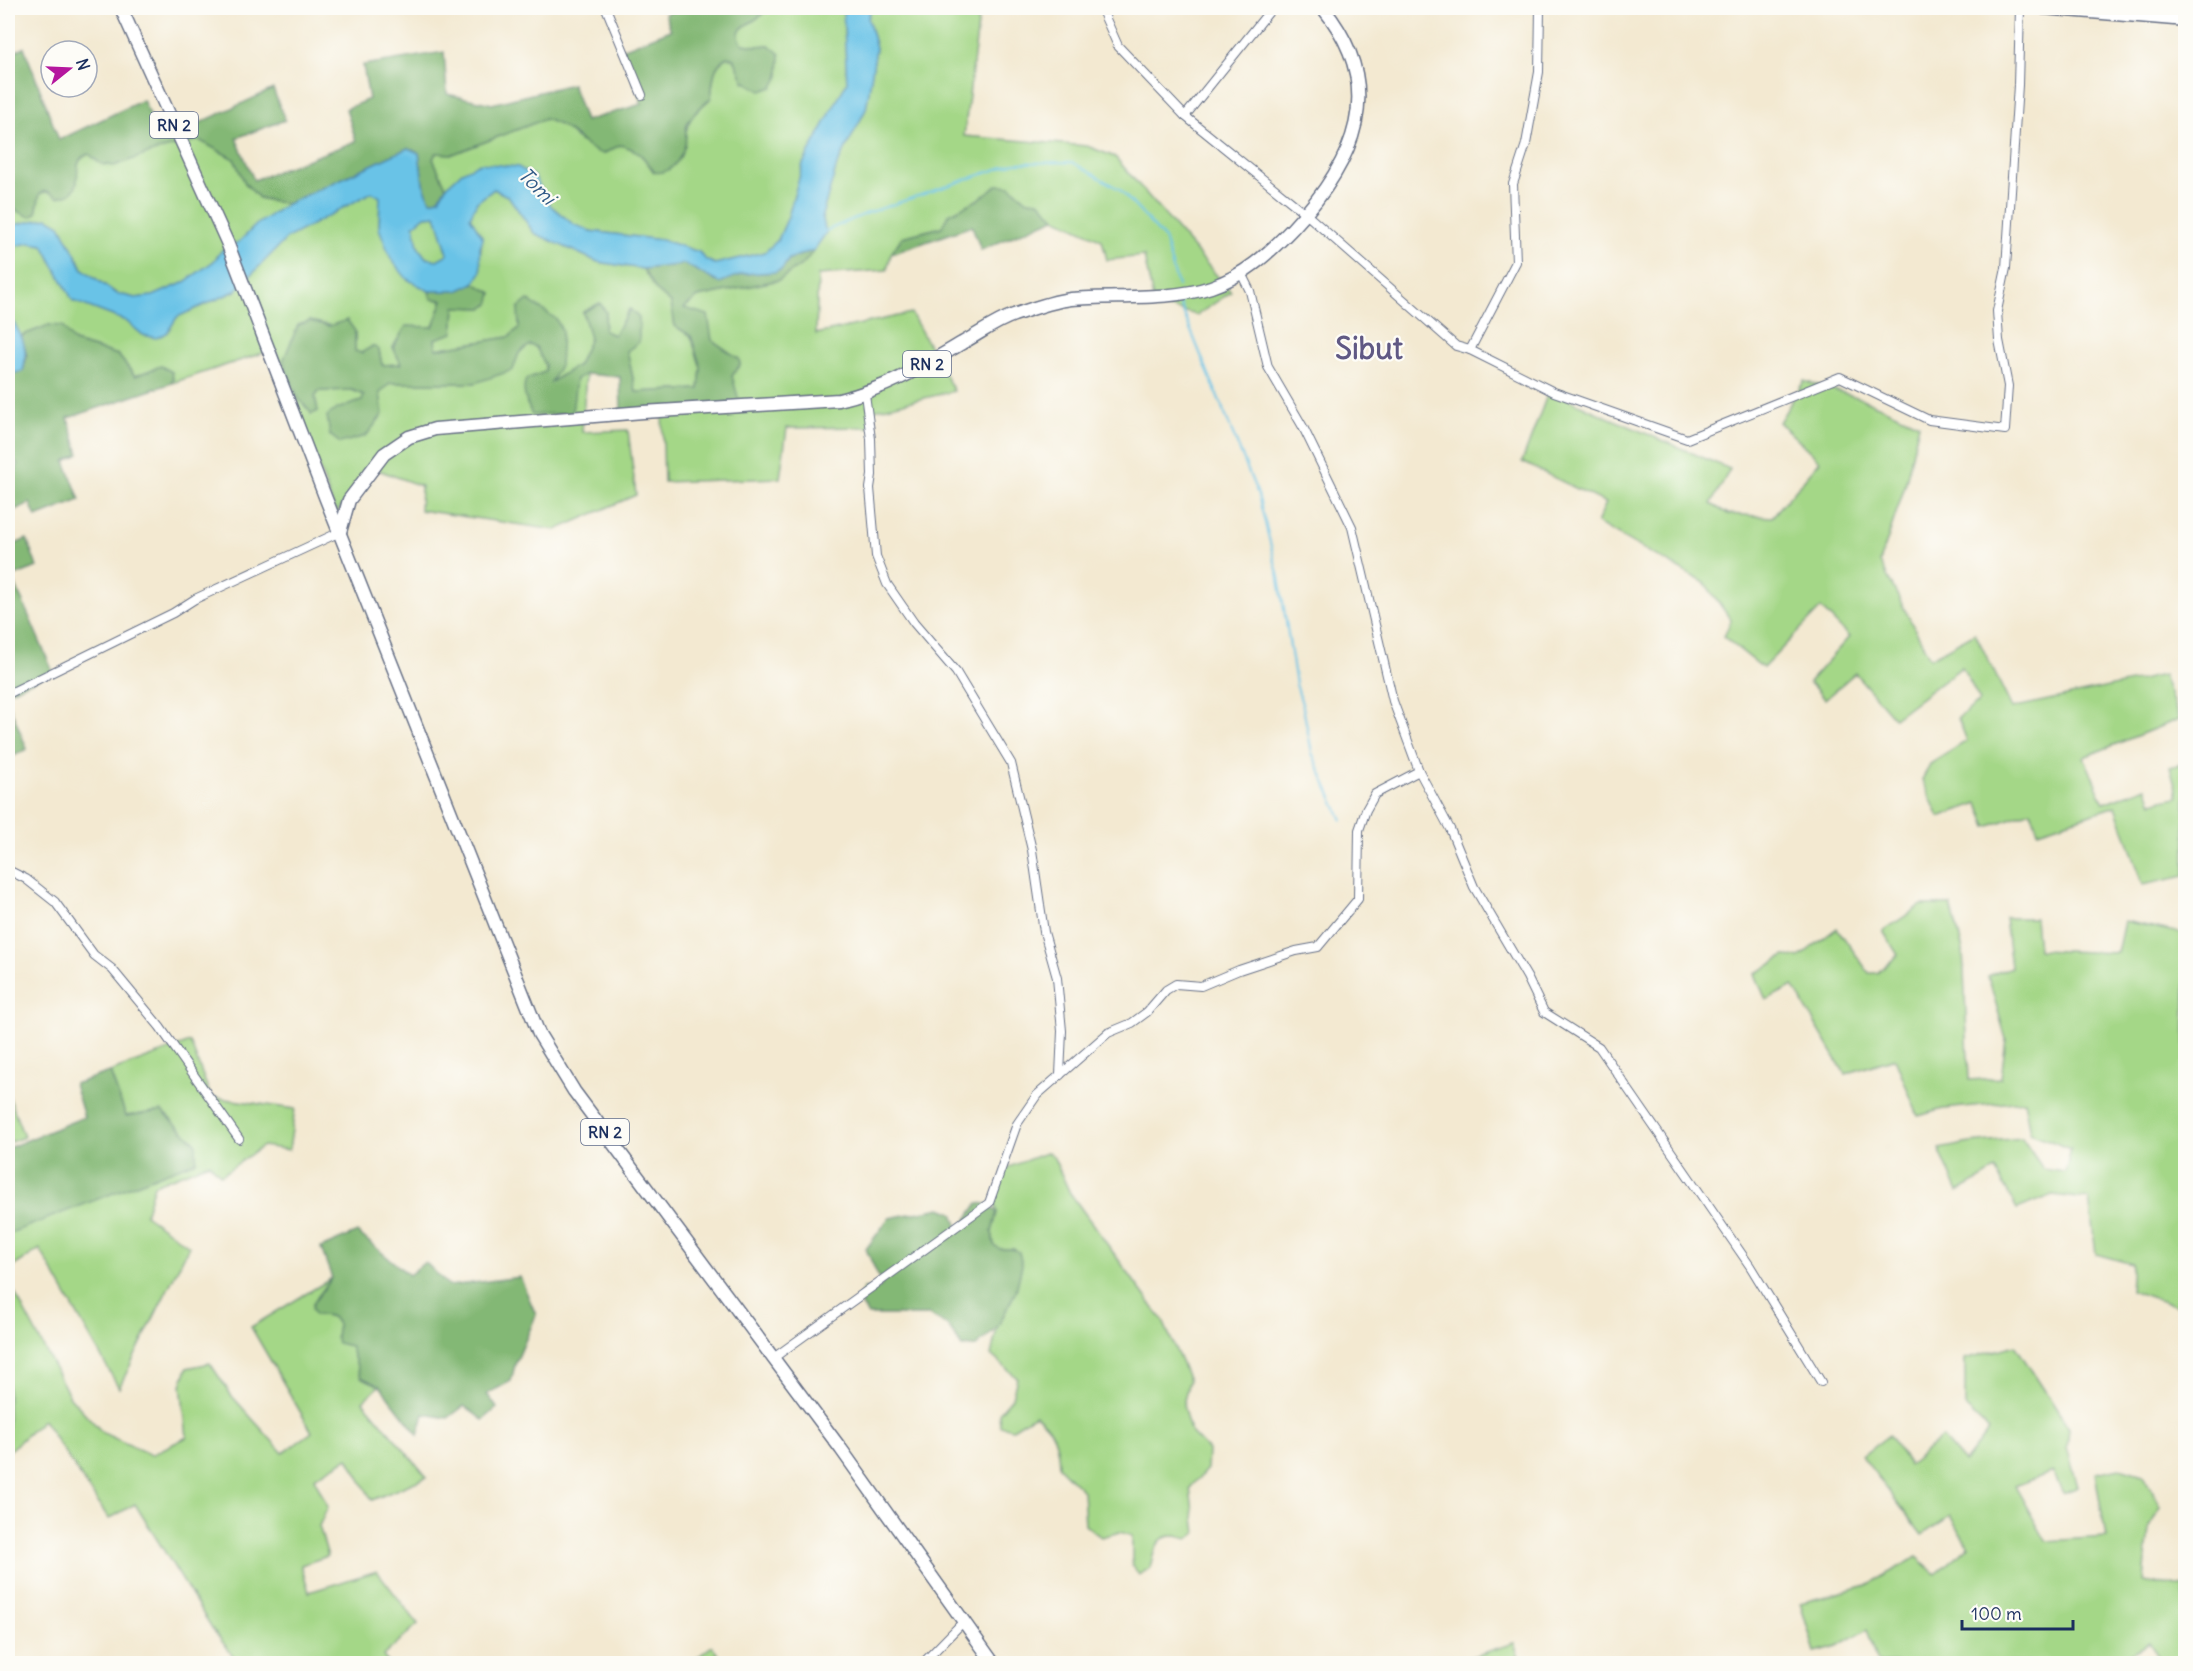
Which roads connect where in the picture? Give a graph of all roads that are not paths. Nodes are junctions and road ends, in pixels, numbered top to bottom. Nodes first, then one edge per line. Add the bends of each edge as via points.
1 (121, 8) edge
2 (606, 8) edge
3 (1101, 8) edge
4 (1272, 8) edge
5 (1323, 8) edge
6 (1540, 8) edge
7 (2020, 8) edge
8 (2043, 8) edge
9 (2140, 11) edge
10 (2186, 20) edge
11 (642, 95) dead end
12 (1185, 116) junction
13 (1306, 214) junction
14 (1241, 273) junction
15 (1470, 350) junction
16 (865, 394) junction
17 (340, 532) junction
18 (8, 693) edge
19 (1419, 771) junction
20 (8, 870) edge
21 (1060, 1075) junction
22 (239, 1139) dead end
23 (772, 1359) junction
24 (1821, 1382) dead end
25 (964, 1621) junction
26 (921, 1664) edge
27 (994, 1664) edge

1 - 17 main road, RN 2 via 227,242
2 - 11 street
3 - 12 street via 1118,46
4 - 12 street
5 - 13 main road, RN 2 via 1345,39 1355,64 1356,128 1348,152
6 - 15 street via 1539,72 1526,144 1513,184 1516,262
7 - 15 street via 2006,268 1997,311 2008,386 2005,430 1929,420 1840,377 1687,439 1554,392
8 - 9 main road
9 - 10 main road
12 - 13 street
13 - 14 main road, RN 2 via 1258,262
13 - 15 street via 1456,346
14 - 16 main road, RN 2 via 1196,291 1068,299 1012,315 905,377
14 - 19 street via 1250,291 1268,367 1303,427 1352,527 1393,701
16 - 17 main road, RN 2 via 839,400 435,429 409,437 384,454 349,500
16 - 21 street via 876,556 887,584 956,672 1011,763 1032,850 1044,932 1057,978 1062,1031
17 - 18 street
17 - 23 main road, RN 2 via 539,1034 574,1091
19 - 21 street via 1376,794 1365,810 1359,830 1358,899 1318,947 1239,970 1201,986 1176,984 1147,1012 1108,1033
19 - 24 street via 1450,829 1474,887 1544,1012 1599,1047 1750,1266
20 - 22 street via 55,902 94,955 112,969 160,1027
21 - 23 street via 1037,1095 1017,1124 988,1203
23 - 25 main road, RN 2
25 - 26 street
25 - 27 main road, RN 2

